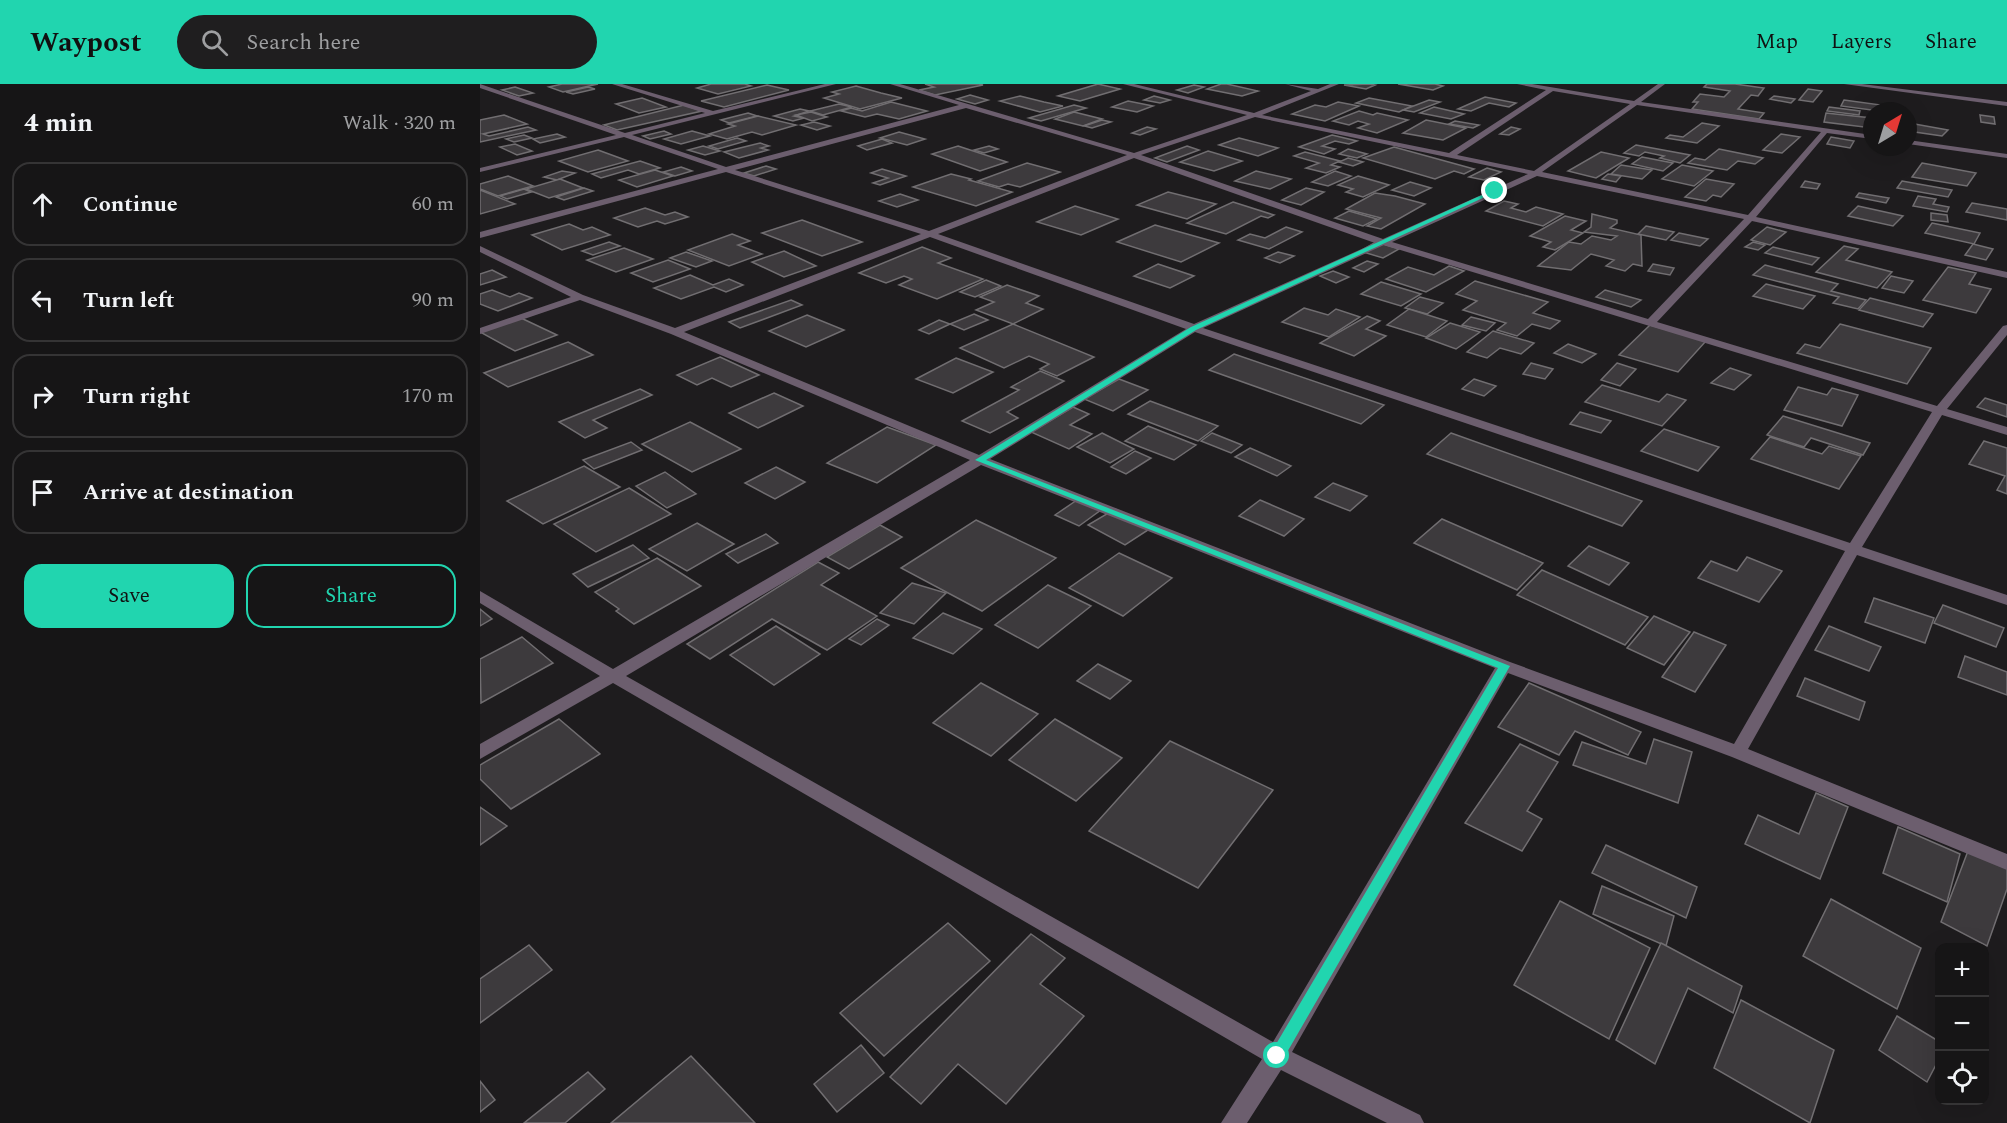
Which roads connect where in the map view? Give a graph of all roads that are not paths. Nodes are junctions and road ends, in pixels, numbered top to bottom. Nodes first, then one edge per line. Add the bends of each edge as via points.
1 (615, 84) edge
2 (833, 84) edge
3 (893, 84) edge
4 (1126, 84) edge
5 (1288, 84) edge
6 (1336, 84) edge
7 (1520, 84) edge
8 (1662, 84) edge
9 (1847, 84) edge
10 (480, 86) edge
11 (1552, 89) junction
12 (1319, 90) junction
13 (1636, 103) junction
14 (2007, 104) edge
15 (964, 106) junction
16 (715, 114) junction
17 (1255, 115) junction
18 (1825, 131) junction
19 (627, 135) junction
20 (1863, 136) edge
21 (1917, 143) edge
22 (1134, 155) junction
23 (1451, 155) junction
24 (2007, 156) edge
25 (724, 169) junction
26 (480, 170) edge
27 (1535, 174) junction
28 (1750, 218) junction
29 (480, 235) edge
30 (933, 235) junction
31 (1382, 242) junction
32 (480, 249) edge
33 (2007, 275) edge
34 (580, 297) junction
35 (1650, 323) junction
36 (1194, 328) junction
37 (2007, 328) edge
38 (480, 331) edge
39 (675, 332) junction
40 (1939, 411) junction
41 (2007, 431) edge
42 (980, 460) junction
43 (1853, 549) junction
44 (480, 596) edge
45 (2007, 600) edge
46 (1504, 666) junction
47 (613, 676) junction
48 (480, 752) edge
49 (1738, 752) junction
50 (2007, 862) edge
51 (1277, 1056) junction
52 (1233, 1123) edge
53 (1412, 1123) edge

1 - 16 street
2 - 16 street
3 - 15 street
4 - 17 street
5 - 12 street
6 - 12 street
7 - 11 street
8 - 13 street
9 - 14 street
10 - 19 street
11 - 13 street
11 - 23 street
12 - 17 street
13 - 18 street
13 - 27 street
15 - 22 street
15 - 25 street
16 - 19 street
17 - 22 street
17 - 23 street
18 - 20 street
18 - 28 street
19 - 25 street
19 - 26 street
21 - 24 street
22 - 30 street
22 - 31 street
23 - 27 street
25 - 29 street
25 - 30 street
27 - 28 street
27 - 31 street
28 - 33 street
28 - 35 street
30 - 36 street
30 - 39 street
31 - 35 street
31 - 36 street
32 - 34 street
34 - 38 street
34 - 39 street
35 - 40 street
36 - 42 street
36 - 43 street
37 - 40 street
39 - 42 street
40 - 41 street
40 - 43 street
42 - 46 street
42 - 47 street
43 - 45 street
43 - 49 street
44 - 47 street
46 - 49 street
46 - 51 street
47 - 48 street
47 - 51 street
49 - 50 street
51 - 52 street
51 - 53 street

